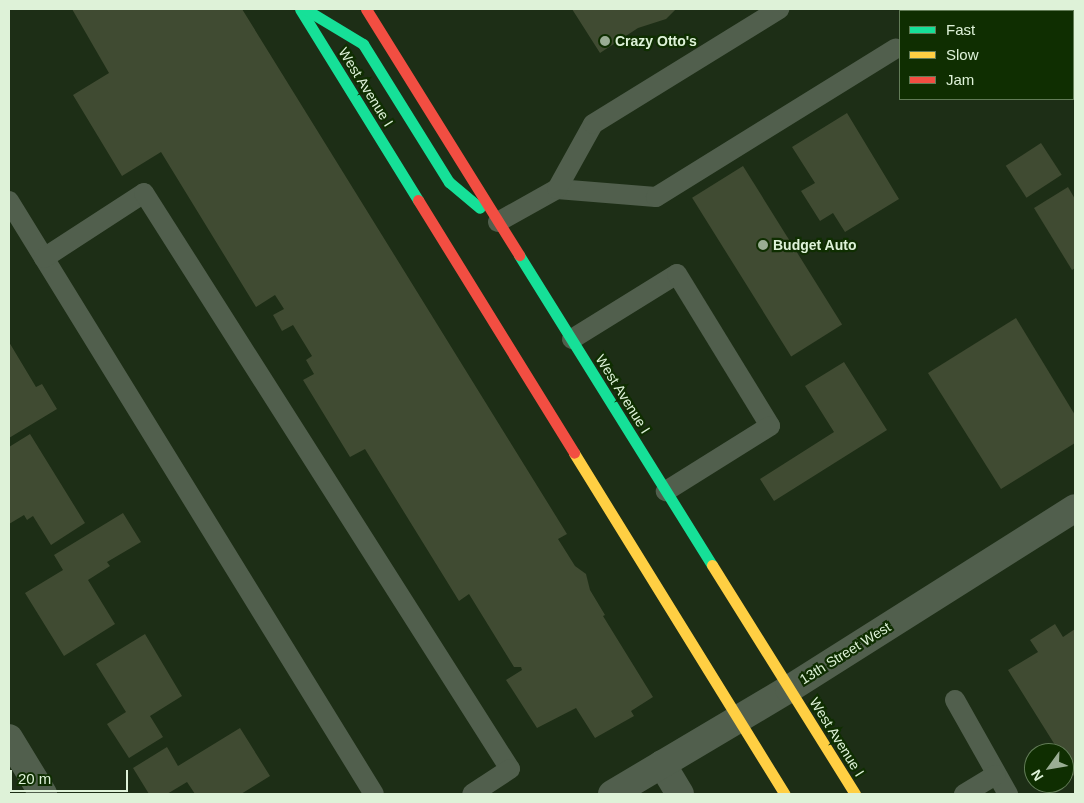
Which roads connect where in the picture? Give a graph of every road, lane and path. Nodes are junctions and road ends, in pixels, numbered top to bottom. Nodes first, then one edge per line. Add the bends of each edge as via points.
1 (300, 9) edge
2 (305, 9) edge
3 (366, 9) edge
4 (779, 9) edge
5 (896, 48) dead end
6 (557, 189) junction
7 (9, 201) edge
8 (498, 222) junction
9 (44, 258) junction
10 (572, 339) junction
11 (666, 491) junction
12 (1075, 508) edge
13 (789, 689) junction
14 (955, 700) dead end
15 (738, 719) junction
16 (9, 738) edge
17 (662, 764) junction
18 (996, 775) junction
19 (43, 794) edge
20 (374, 794) edge
21 (472, 794) edge
22 (612, 794) edge
23 (680, 794) edge
24 (785, 794) edge
25 (855, 794) edge
26 (964, 794) edge
27 (1008, 794) edge

1 - 15 main road, West Avenue I
2 - 8 main road via 363,44 449,182
3 - 8 main road, West Avenue I
4 - 6 lane via 593,124
5 - 6 lane via 656,197
6 - 8 lane
7 - 9 lane
8 - 10 main road, West Avenue I
9 - 20 lane
9 - 21 lane via 144,193 510,769
10 - 11 main road, West Avenue I
10 - 11 lane via 677,274 770,426
11 - 13 main road, West Avenue I
12 - 13 street, 13th Street West
13 - 15 street, 13th Street West
13 - 25 main road, West Avenue I
14 - 18 lane
15 - 17 street, 13th Street West
15 - 24 main road, West Avenue I
16 - 19 street
17 - 22 street, 13th Street West
17 - 23 street
18 - 26 lane
18 - 27 lane

